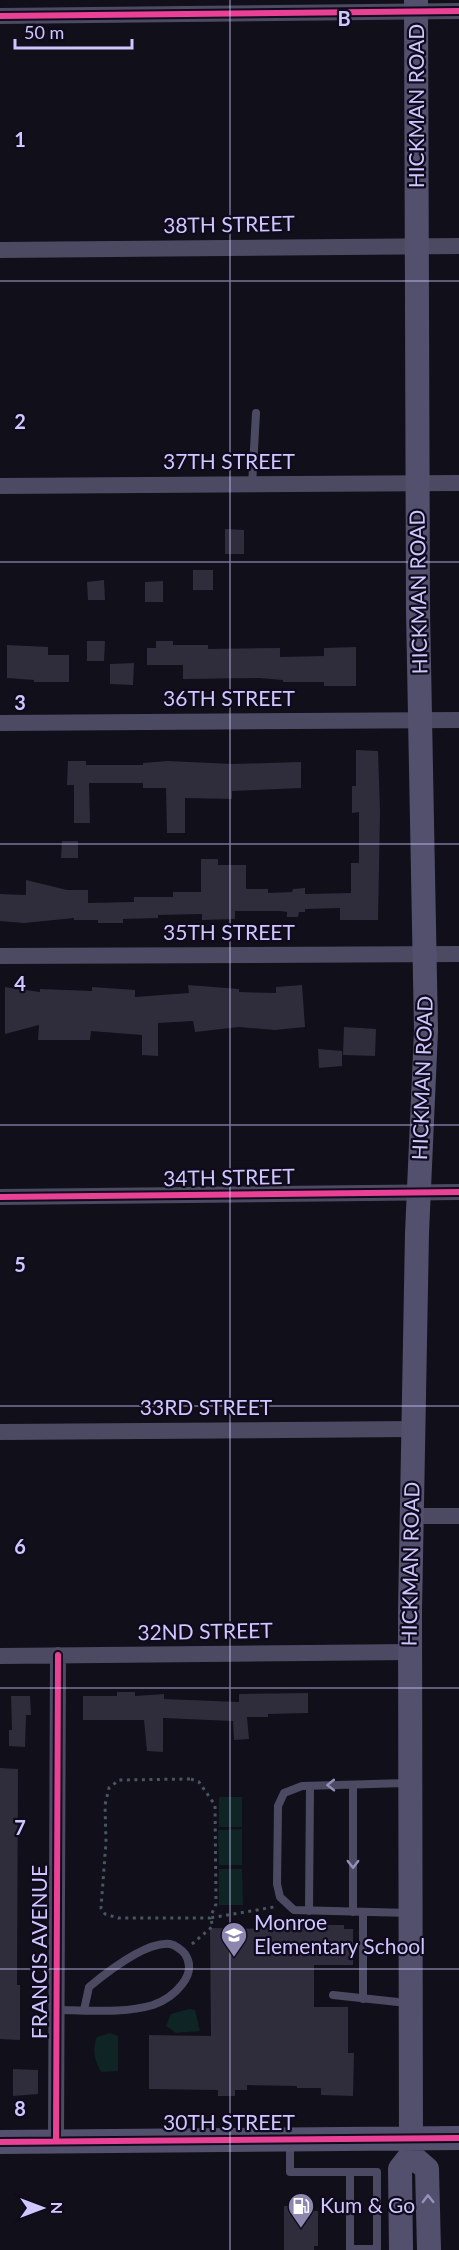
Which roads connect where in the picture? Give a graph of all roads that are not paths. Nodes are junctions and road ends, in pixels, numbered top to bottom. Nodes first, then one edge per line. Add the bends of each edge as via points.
1 (416, 6) edge
2 (459, 11) edge
3 (0, 16) edge
4 (417, 246) junction
5 (459, 246) edge
6 (0, 250) edge
7 (256, 413) dead end
8 (459, 483) edge
9 (418, 484) junction
10 (252, 485) junction
11 (0, 486) edge
12 (420, 720) junction
13 (459, 720) edge
14 (0, 723) edge
15 (425, 954) junction
16 (459, 954) edge
17 (0, 956) edge
18 (459, 1192) edge
19 (419, 1193) junction
20 (0, 1197) edge
21 (413, 1429) junction
22 (0, 1432) edge
23 (411, 1516) junction
24 (459, 1516) edge
25 (410, 1652) junction
26 (0, 1656) edge
27 (58, 1656) junction
28 (410, 1783) junction
29 (353, 1785) junction
30 (310, 1786) junction
31 (309, 1911) junction
32 (353, 1912) junction
33 (363, 1912) junction
34 (411, 1913) junction
35 (333, 1995) dead end
36 (363, 1999) junction
37 (411, 2003) junction
38 (56, 2010) junction
39 (84, 2010) junction
40 (459, 2138) edge
41 (290, 2139) junction
42 (56, 2141) junction
43 (0, 2142) edge
44 (411, 2147) junction
45 (350, 2172) junction
46 (375, 2227) junction
47 (401, 2241) edge
48 (429, 2250) edge

1 - 2 street
1 - 3 street
1 - 4 main road, HICKMAN ROAD
4 - 5 street, 38TH STREET
4 - 6 street, 38TH STREET
4 - 9 main road, HICKMAN ROAD
7 - 10 lane
8 - 9 street, 37TH STREET
9 - 10 street, 37TH STREET
9 - 12 main road, HICKMAN ROAD
10 - 11 street, 37TH STREET
12 - 13 street, 36TH STREET
12 - 14 street, 36TH STREET
12 - 15 main road, HICKMAN ROAD
15 - 16 street, 35TH STREET
15 - 17 street, 35TH STREET
15 - 19 main road, HICKMAN ROAD
18 - 19 street, 34TH STREET
19 - 20 street, 34TH STREET
19 - 21 main road, HICKMAN ROAD
21 - 22 street, 33RD STREET
21 - 23 main road, HICKMAN ROAD
23 - 24 street
23 - 25 main road, HICKMAN ROAD
25 - 27 street, 32ND STREET
25 - 28 main road, HICKMAN ROAD
26 - 27 street, 32ND STREET
27 - 38 street, FRANCIS AVENUE
28 - 29 lane
28 - 34 main road, HICKMAN ROAD
29 -> 30 lane
29 -> 32 lane
30 - 31 lane
30 - 31 lane via 284,1793 278,1806 277,1884 286,1905
31 - 32 lane
32 - 33 lane
33 - 34 lane
33 - 36 lane
34 - 37 main road, HICKMAN ROAD
35 - 36 lane
36 - 37 lane
37 - 44 main road, HICKMAN ROAD
38 - 39 lane
38 - 42 street, FRANCIS AVENUE
39 - 39 lane via 156,2004 188,1978 190,1964 183,1951 170,1944 151,1947 124,1960 89,1987
40 - 44 main road, 30TH STREET
41 - 42 main road, 30TH STREET
41 - 44 main road, 30TH STREET
41 - 45 lane via 290,2172
42 - 43 main road, 30TH STREET
44 - 47 main road, HICKMAN ROAD via 400,2169
48 -> 44 main road via 427,2169
45 - 46 lane via 377,2172
45 - 46 lane via 350,2249 377,2249
46 - 47 lane

